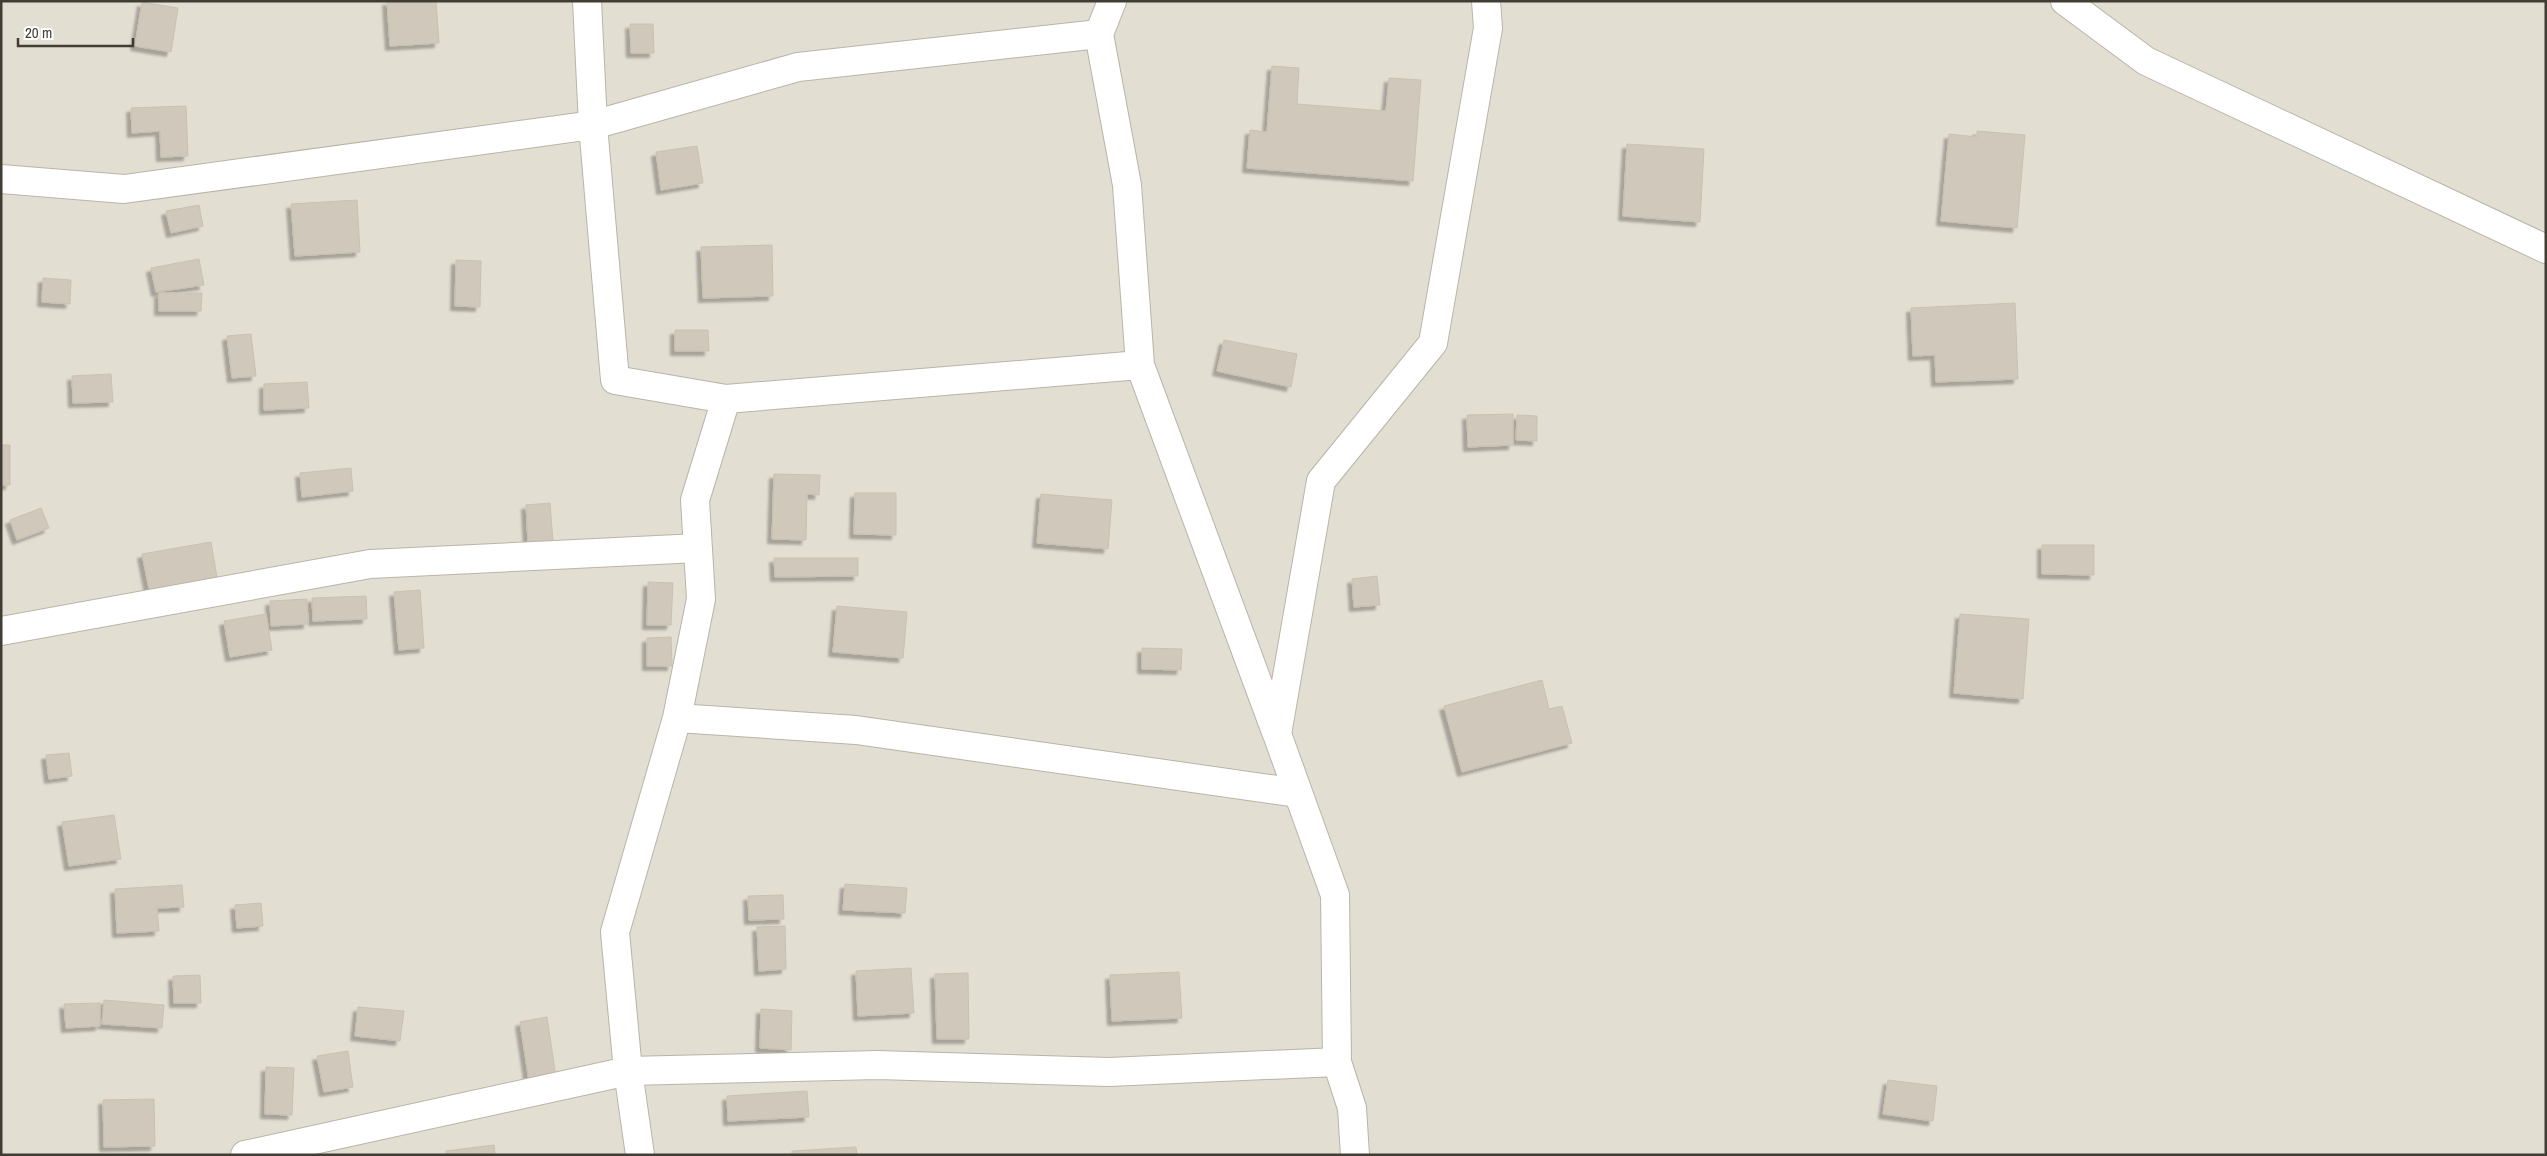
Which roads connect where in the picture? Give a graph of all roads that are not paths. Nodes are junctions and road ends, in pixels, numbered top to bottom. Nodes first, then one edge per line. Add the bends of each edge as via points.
1 (587, 1) edge
2 (1112, 1) edge
3 (1486, 1) edge
4 (2065, 1) edge
5 (1099, 34) junction
6 (593, 125) junction
7 (1, 179) edge
8 (2546, 249) edge
9 (1140, 365) junction
10 (726, 399) junction
11 (698, 548) junction
12 (1, 631) edge
13 (677, 718) junction
14 (1277, 734) junction
15 (1298, 793) junction
16 (1337, 1062) junction
17 (628, 1071) junction
18 (245, 1155) edge
19 (640, 1155) edge
20 (1355, 1155) edge

1 - 6 street
2 - 5 street
3 - 14 street via 1488,28 1433,343 1321,481
4 - 8 street via 2146,61
5 - 6 street via 798,67
5 - 9 street via 1127,185
6 - 7 street via 124,189
6 - 10 street via 615,380
9 - 10 street
9 - 14 street
10 - 11 street via 694,500
11 - 12 street via 370,564
11 - 13 street via 701,599
13 - 15 street via 856,730
13 - 17 street via 615,932
14 - 15 street
15 - 16 street via 1335,895
16 - 17 street via 1109,1072 878,1065
16 - 20 street via 1352,1108
17 - 18 street
17 - 19 street

